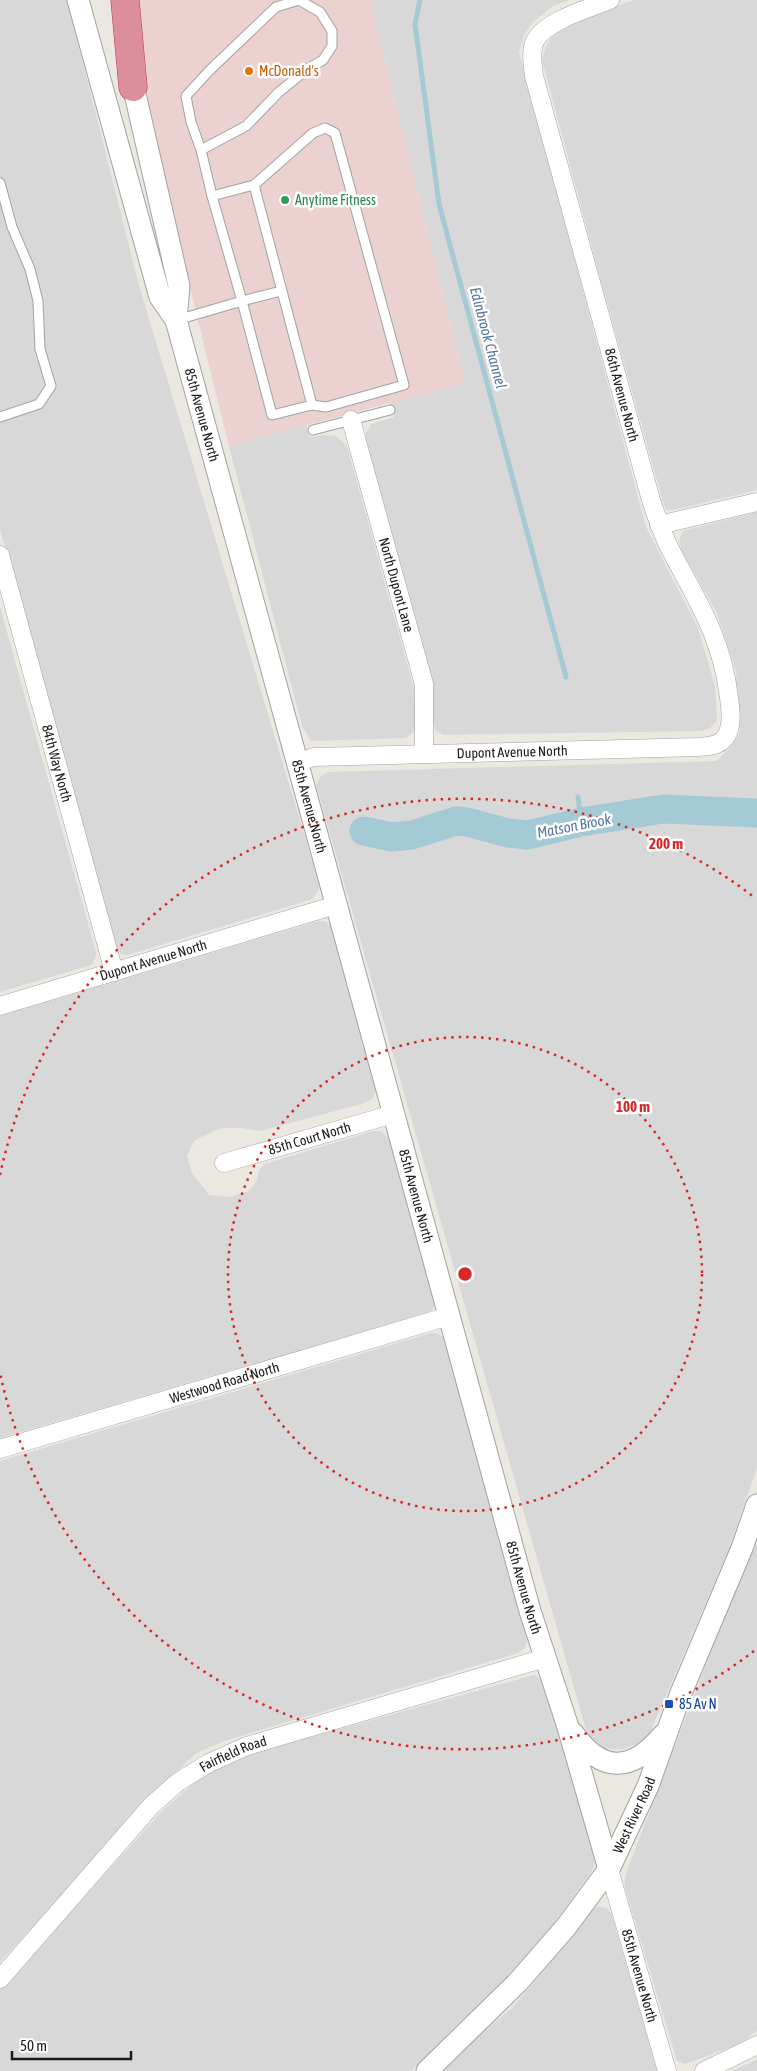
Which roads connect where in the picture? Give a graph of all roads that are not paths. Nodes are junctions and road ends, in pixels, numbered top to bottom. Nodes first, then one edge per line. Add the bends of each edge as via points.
1 (78, 0) edge
2 (114, 0) edge
3 (126, 0) edge
4 (610, 0) edge
5 (134, 87) junction
6 (201, 150) junction
7 (0, 183) edge
8 (254, 185) junction
9 (212, 196) junction
10 (281, 291) junction
11 (242, 301) junction
12 (176, 320) junction
13 (312, 405) junction
14 (390, 410) dead end
15 (0, 417) edge
16 (351, 420) junction
17 (313, 430) dead end
18 (757, 502) edge
19 (659, 525) junction
20 (0, 554) edge
21 (724, 740) joint
22 (424, 753) junction
23 (298, 762) junction
24 (336, 905) junction
25 (114, 972) junction
26 (0, 1006) edge
27 (393, 1114) junction
28 (224, 1163) dead end
29 (449, 1316) junction
30 (0, 1449) edge
31 (757, 1505) edge
32 (545, 1658) junction
33 (568, 1727) junction
34 (667, 1730) junction
35 (610, 1869) junction
36 (0, 1979) edge
37 (757, 2045) edge
38 (427, 2071) edge
39 (668, 2071) edge
40 (704, 2071) edge

1 - 12 street, 85th Avenue North via 160,297
2 - 5 street, 85th Avenue North
3 - 5 highway
4 - 19 street, 86th Avenue North via 543,30 534,42 532,59 534,76
5 - 12 street, 85th Avenue North via 179,286
6 - 6 lane via 186,96 276,7 299,0 320,12 332,32 332,46 324,60 279,92 246,126
6 - 9 lane
7 - 15 lane via 12,227 30,269 38,301 40,349 51,386 39,404
8 - 9 lane
8 - 10 lane
8 - 13 lane via 314,133 325,128 335,133 404,385 326,407
9 - 11 lane
10 - 11 lane
10 - 13 lane
11 - 12 lane
11 - 13 lane via 272,416
12 - 23 street, 85th Avenue North
14 - 16 lane
16 - 17 lane
16 - 22 street, North Dupont Lane via 424,684
18 - 19 street
19 - 21 street, 86th Avenue North via 719,648 731,710
20 - 25 street, 84th Way North
21 - 22 street, Dupont Avenue North via 712,746 699,747
22 - 23 street, Dupont Avenue North via 314,758
23 - 24 street, 85th Avenue North
24 - 25 street, Dupont Avenue North
24 - 27 street, 85th Avenue North
25 - 26 street, Dupont Avenue North
27 - 28 street, 85th Court North
27 - 29 street, 85th Avenue North
29 - 30 street, Westwood Road North
29 - 32 street, 85th Avenue North
31 - 34 street, West River Road
32 - 33 street, 85th Avenue North
32 - 36 street, Fairfield Road via 247,1746 209,1763 178,1782 151,1806
33 - 34 street via 596,1758 617,1763 641,1757
33 - 35 street, 85th Avenue North
34 - 35 street, West River Road via 648,1786
35 - 38 street, West River Road via 530,1969
35 - 39 street, 85th Avenue North
37 - 40 street

